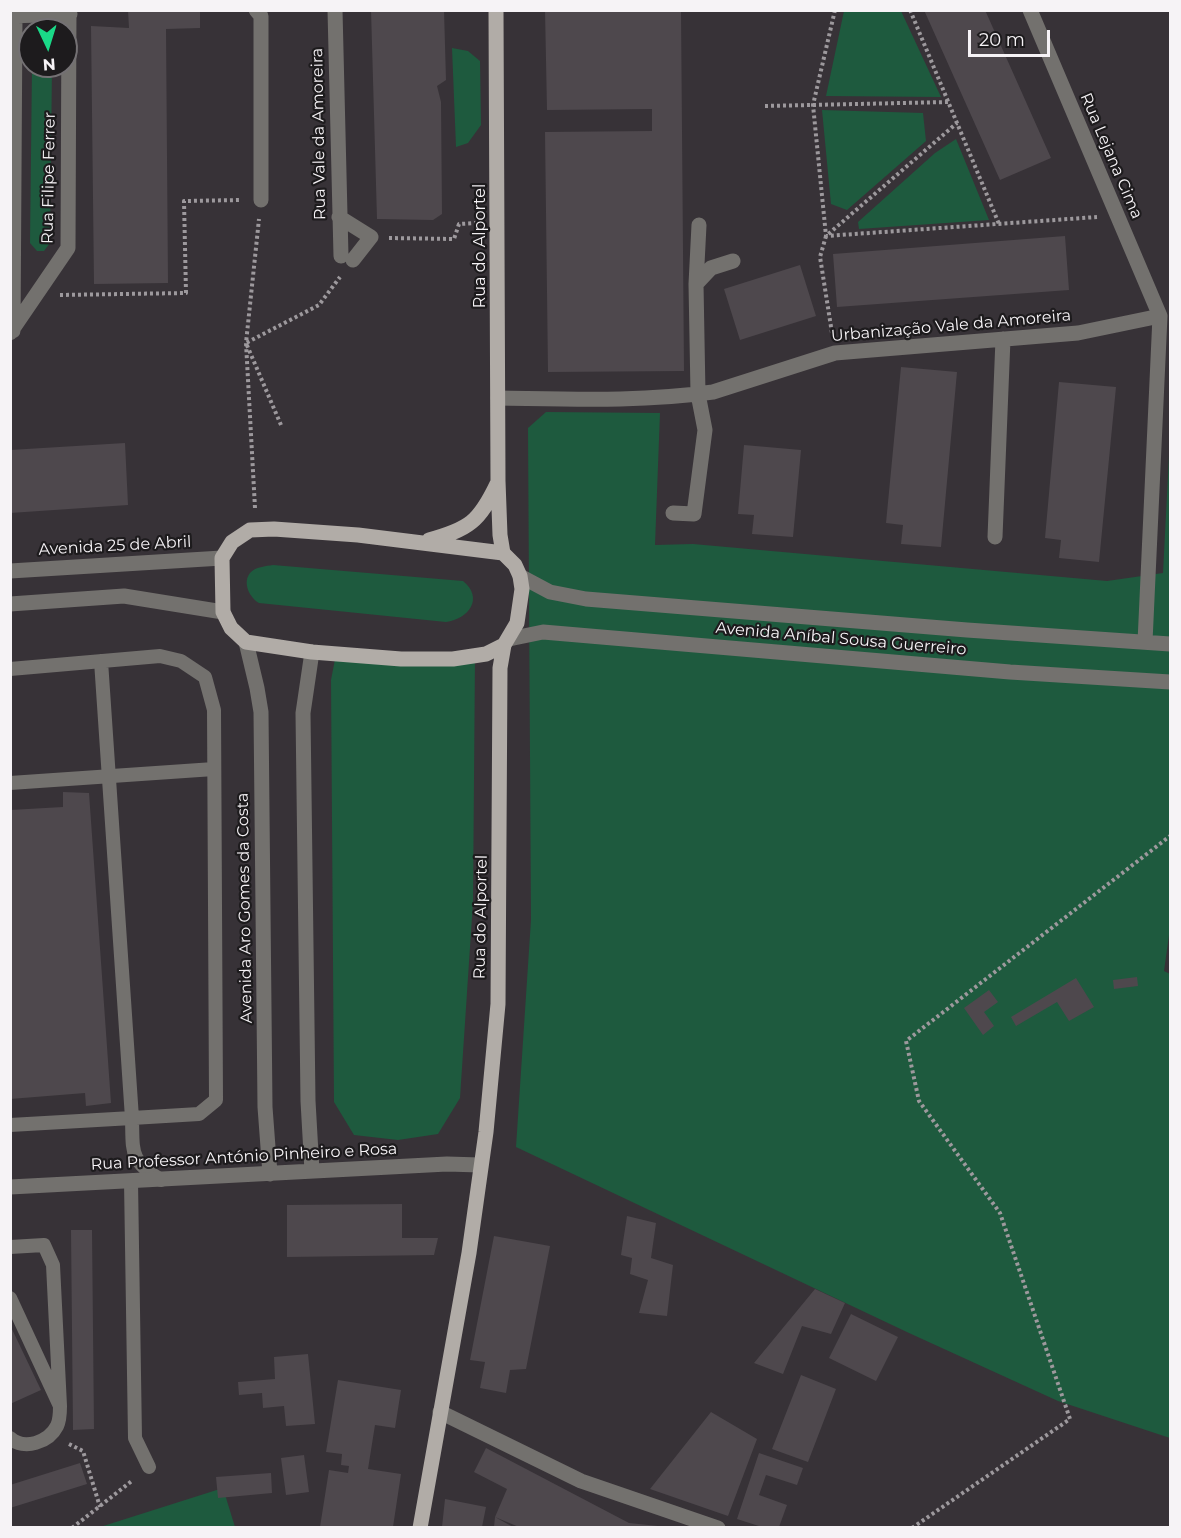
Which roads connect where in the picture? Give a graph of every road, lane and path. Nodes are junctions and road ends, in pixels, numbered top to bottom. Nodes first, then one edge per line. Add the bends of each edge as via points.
1 (256, 10) edge
2 (335, 10) edge
3 (496, 10) edge
4 (835, 10) edge
5 (910, 10) edge
6 (1030, 10) edge
7 (69, 12) edge
8 (13, 16) edge
9 (948, 102) junction
10 (813, 105) junction
11 (765, 106) dead end
12 (957, 123) junction
13 (261, 200) junction
14 (1117, 216) junction
15 (339, 217) junction
16 (498, 222) junction
17 (999, 224) junction
18 (699, 225) dead end
19 (826, 236) junction
20 (371, 237) junction
21 (733, 261) dead end
22 (338, 281) dead end
23 (696, 284) junction
24 (36, 296) junction
25 (1165, 316) edge
26 (12, 332) edge
27 (1003, 339) junction
28 (246, 343) junction
29 (835, 353) junction
30 (698, 394) junction
31 (498, 398) junction
32 (281, 425) dead end
33 (498, 482) junction
34 (673, 513) dead end
35 (256, 530) junction
36 (995, 537) dead end
37 (423, 542) junction
38 (503, 553) junction
39 (222, 558) junction
40 (10, 571) edge
41 (520, 576) junction
42 (10, 604) edge
43 (223, 612) junction
44 (246, 642) junction
45 (507, 642) junction
46 (1145, 642) junction
47 (1170, 644) edge
48 (312, 652) junction
49 (486, 654) junction
50 (101, 661) junction
51 (500, 668) junction
52 (10, 669) edge
53 (1170, 682) edge
54 (214, 769) junction
55 (109, 776) junction
56 (10, 783) edge
57 (1170, 836) edge
58 (132, 1118) junction
59 (10, 1125) edge
60 (480, 1165) junction
61 (312, 1171) junction
62 (270, 1174) junction
63 (161, 1180) junction
64 (131, 1181) junction
65 (10, 1187) edge
66 (10, 1247) edge
67 (10, 1298) edge
68 (60, 1406) junction
69 (440, 1412) junction
70 (51, 1435) junction
71 (10, 1437) edge
72 (149, 1467) joint
73 (100, 1507) junction
74 (72, 1527) edge
75 (420, 1527) edge
76 (718, 1527) edge
77 (912, 1527) edge

1 - 13 street via 261,16
2 - 15 street, Rua Vale da Amoreira
3 - 16 main road, Rua do Alportel
4 - 10 path
5 - 9 path
6 - 14 street, Rua Lejana Cima
7 - 8 street
7 - 24 street, Rua Filipe Ferrer via 68,248
8 - 26 street, Rua Filipe Ferrer
9 - 10 path
9 - 12 path
10 - 11 path
10 - 19 path
12 - 17 path
12 - 19 path
13 - 24 path via 184,201 186,293
13 - 28 path
14 - 17 path
14 - 25 street, Rua Lejana Cima
15 - 20 street
15 - 20 street, Rua Vale da Amoreira via 347,258
16 - 20 path via 459,224 454,239
16 - 31 main road, Rua do Alportel
17 - 19 path
18 - 23 street
19 - 29 path via 820,257
21 - 23 street via 711,268
22 - 28 path via 319,305
23 - 30 street
24 - 26 street, Rua Filipe Ferrer
25 - 27 street, Urbanização Vale da Amoreira via 1078,333
25 - 46 street
27 - 29 street, Urbanização Vale da Amoreira
27 - 36 street
28 - 32 path
28 - 35 path
29 - 30 street, Urbanização Vale da Amoreira
30 - 31 street, Urbanização Vale da Amoreira via 666,398
30 - 34 street via 705,430 694,514
31 - 33 main road, Rua do Alportel
33 - 37 main road, Rua do Alportel via 483,512 472,522 452,534
33 - 38 main road, Rua do Alportel
35 - 37 main road
35 - 39 main road via 232,542
37 - 38 main road
38 - 41 main road
39 - 40 street, Avenida 25 de Abril
39 - 43 main road
41 - 45 main road, Rua do Alportel via 517,623
41 - 46 street, Avenida Aníbal Sousa Guerreiro via 550,592 586,599
42 - 43 street via 124,596
43 - 44 main road via 231,628
44 - 48 main road
44 - 62 street, Avenida Aro Gomes da Costa via 261,712 265,1107
45 - 49 main road
45 - 51 main road, Rua do Alportel
45 - 53 street, Avenida Aníbal Sousa Guerreiro via 543,632 578,634
46 - 47 street, Avenida Aníbal Sousa Guerreiro
48 - 49 main road via 401,659 453,659
48 - 61 street via 303,714
49 - 51 main road
50 - 52 lane
50 - 54 lane via 160,656 181,661 205,676 214,710
50 - 55 lane
51 - 60 main road, Rua do Alportel via 498,1005
54 - 55 lane
54 - 58 lane via 216,1100 199,1114
55 - 56 lane
55 - 58 lane
57 - 77 path via 906,1041 919,1101 1000,1213 1070,1419
58 - 59 lane
58 - 63 lane via 133,1153 142,1168
60 - 61 street, Rua Professor António Pinheiro e Rosa
60 - 69 main road, Rua do Alportel via 469,1253
61 - 62 street, Rua Professor António Pinheiro e Rosa
62 - 63 street, Rua Professor António Pinheiro e Rosa
63 - 64 street, Rua Professor António Pinheiro e Rosa
64 - 65 street, Rua Professor António Pinheiro e Rosa
64 - 72 lane via 135,1438
66 - 68 lane via 44,1245 53,1266
67 - 68 lane
68 - 70 lane via 58,1424
69 - 75 main road, Rua do Alportel
69 - 76 street via 581,1481
70 - 71 lane via 27,1445
70 - 73 path via 83,1450
72 - 73 path
73 - 74 path

